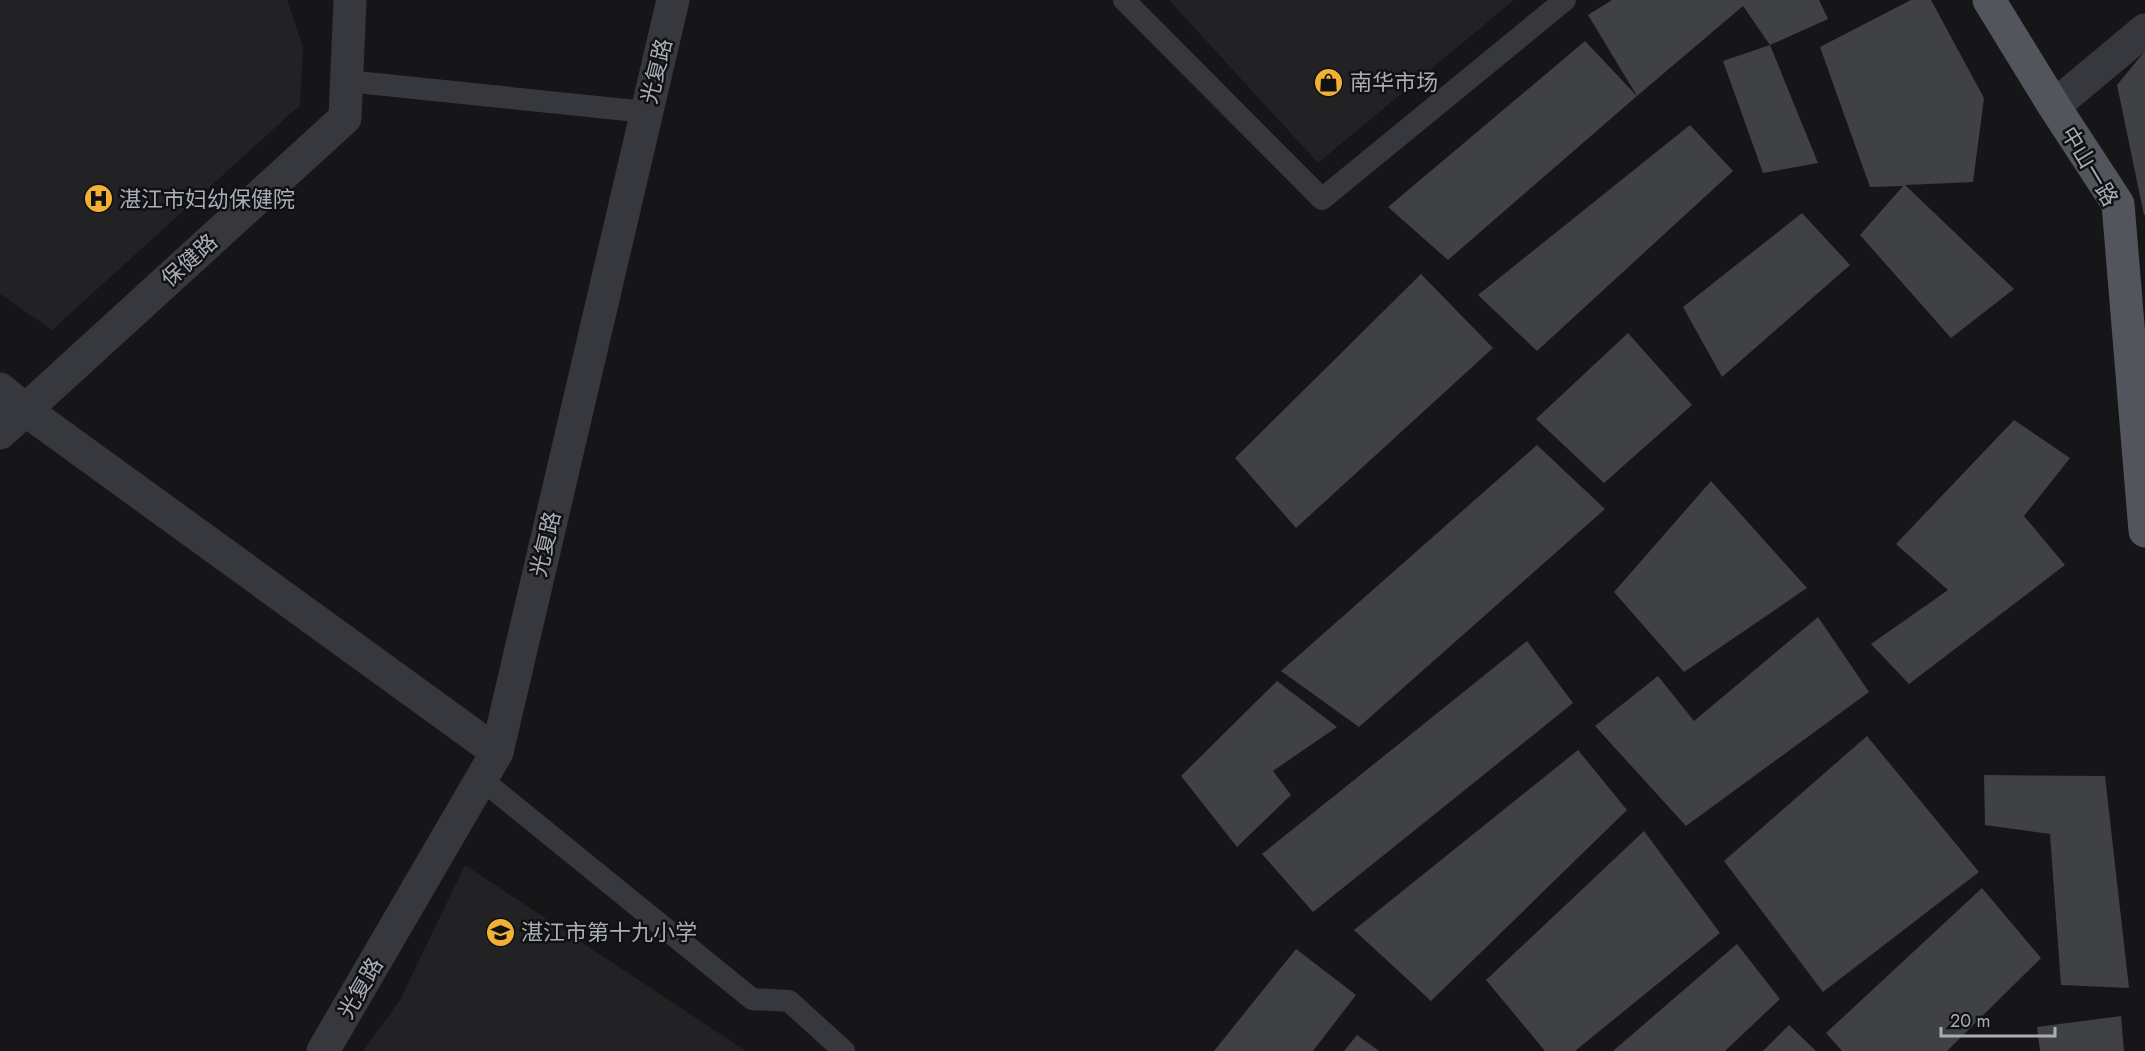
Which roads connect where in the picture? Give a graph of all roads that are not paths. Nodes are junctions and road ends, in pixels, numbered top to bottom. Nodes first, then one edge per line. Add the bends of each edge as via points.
1 (350, 0) edge
2 (673, 0) edge
3 (1124, 0) edge
4 (1564, 0) edge
5 (1989, 0) edge
6 (2145, 30) edge
7 (347, 81) junction
8 (2054, 106) junction
9 (646, 112) junction
10 (12, 399) edge
11 (0, 434) edge
12 (2145, 531) edge
13 (489, 766) junction
14 (323, 1051) edge
15 (844, 1051) edge

1 - 7 street, 保健路
2 - 9 street, 光复路
3 - 4 lane via 1322,199
5 - 8 main road, 中山一路
6 - 8 street
7 - 9 lane
7 - 10 street, 保健路 via 345,118
8 - 12 main road, 中山一路 via 2118,204
9 - 13 street, 光复路
10 - 11 street, 保健路
10 - 13 street
13 - 14 street, 光复路
13 - 15 lane via 752,999 789,1001

